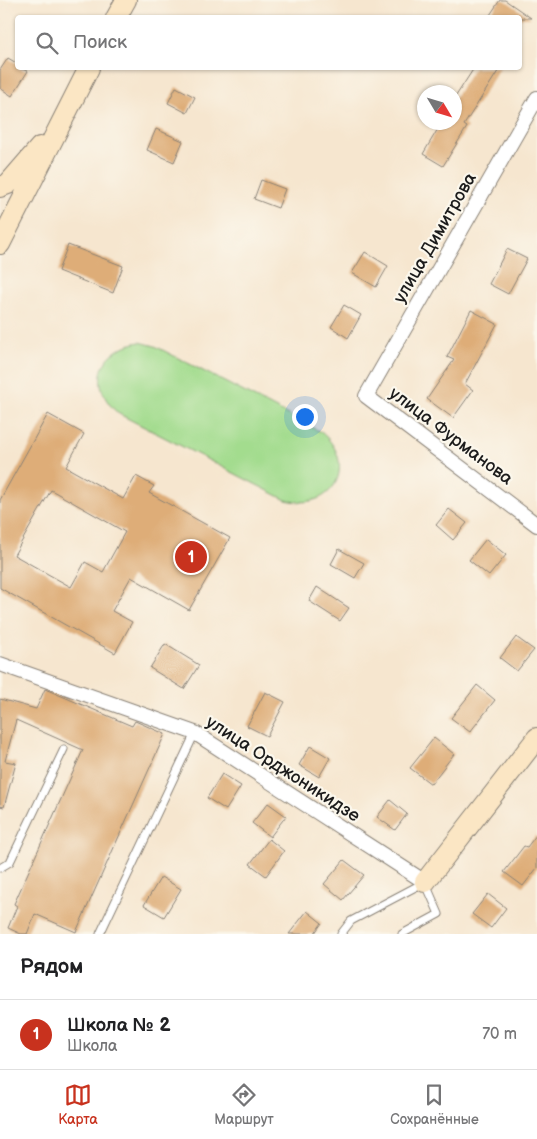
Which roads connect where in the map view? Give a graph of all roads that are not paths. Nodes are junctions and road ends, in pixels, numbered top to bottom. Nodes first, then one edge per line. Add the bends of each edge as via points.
1 (126, 0) edge
2 (118, 15) edge
3 (88, 70) edge
4 (537, 98) edge
5 (58, 126) junction
6 (0, 187) edge
7 (0, 244) edge
8 (366, 396) joint
9 (537, 525) edge
10 (0, 664) edge
11 (195, 733) junction
12 (537, 738) edge
13 (64, 749) dead end
14 (0, 868) edge
15 (425, 882) junction
16 (100, 934) edge
17 (341, 934) edge
18 (402, 934) edge

1 - 2 street
3 - 5 street
4 - 8 street, улица Димитрова
5 - 6 street via 8,184
5 - 7 street
8 - 9 street, улица Фурманова
10 - 11 street, улица Орджоникидзе
11 - 15 street, улица Орджоникидзе
11 - 16 lane
12 - 15 street
13 - 14 lane via 10,862
15 - 17 lane via 352,921
15 - 18 lane via 439,914

